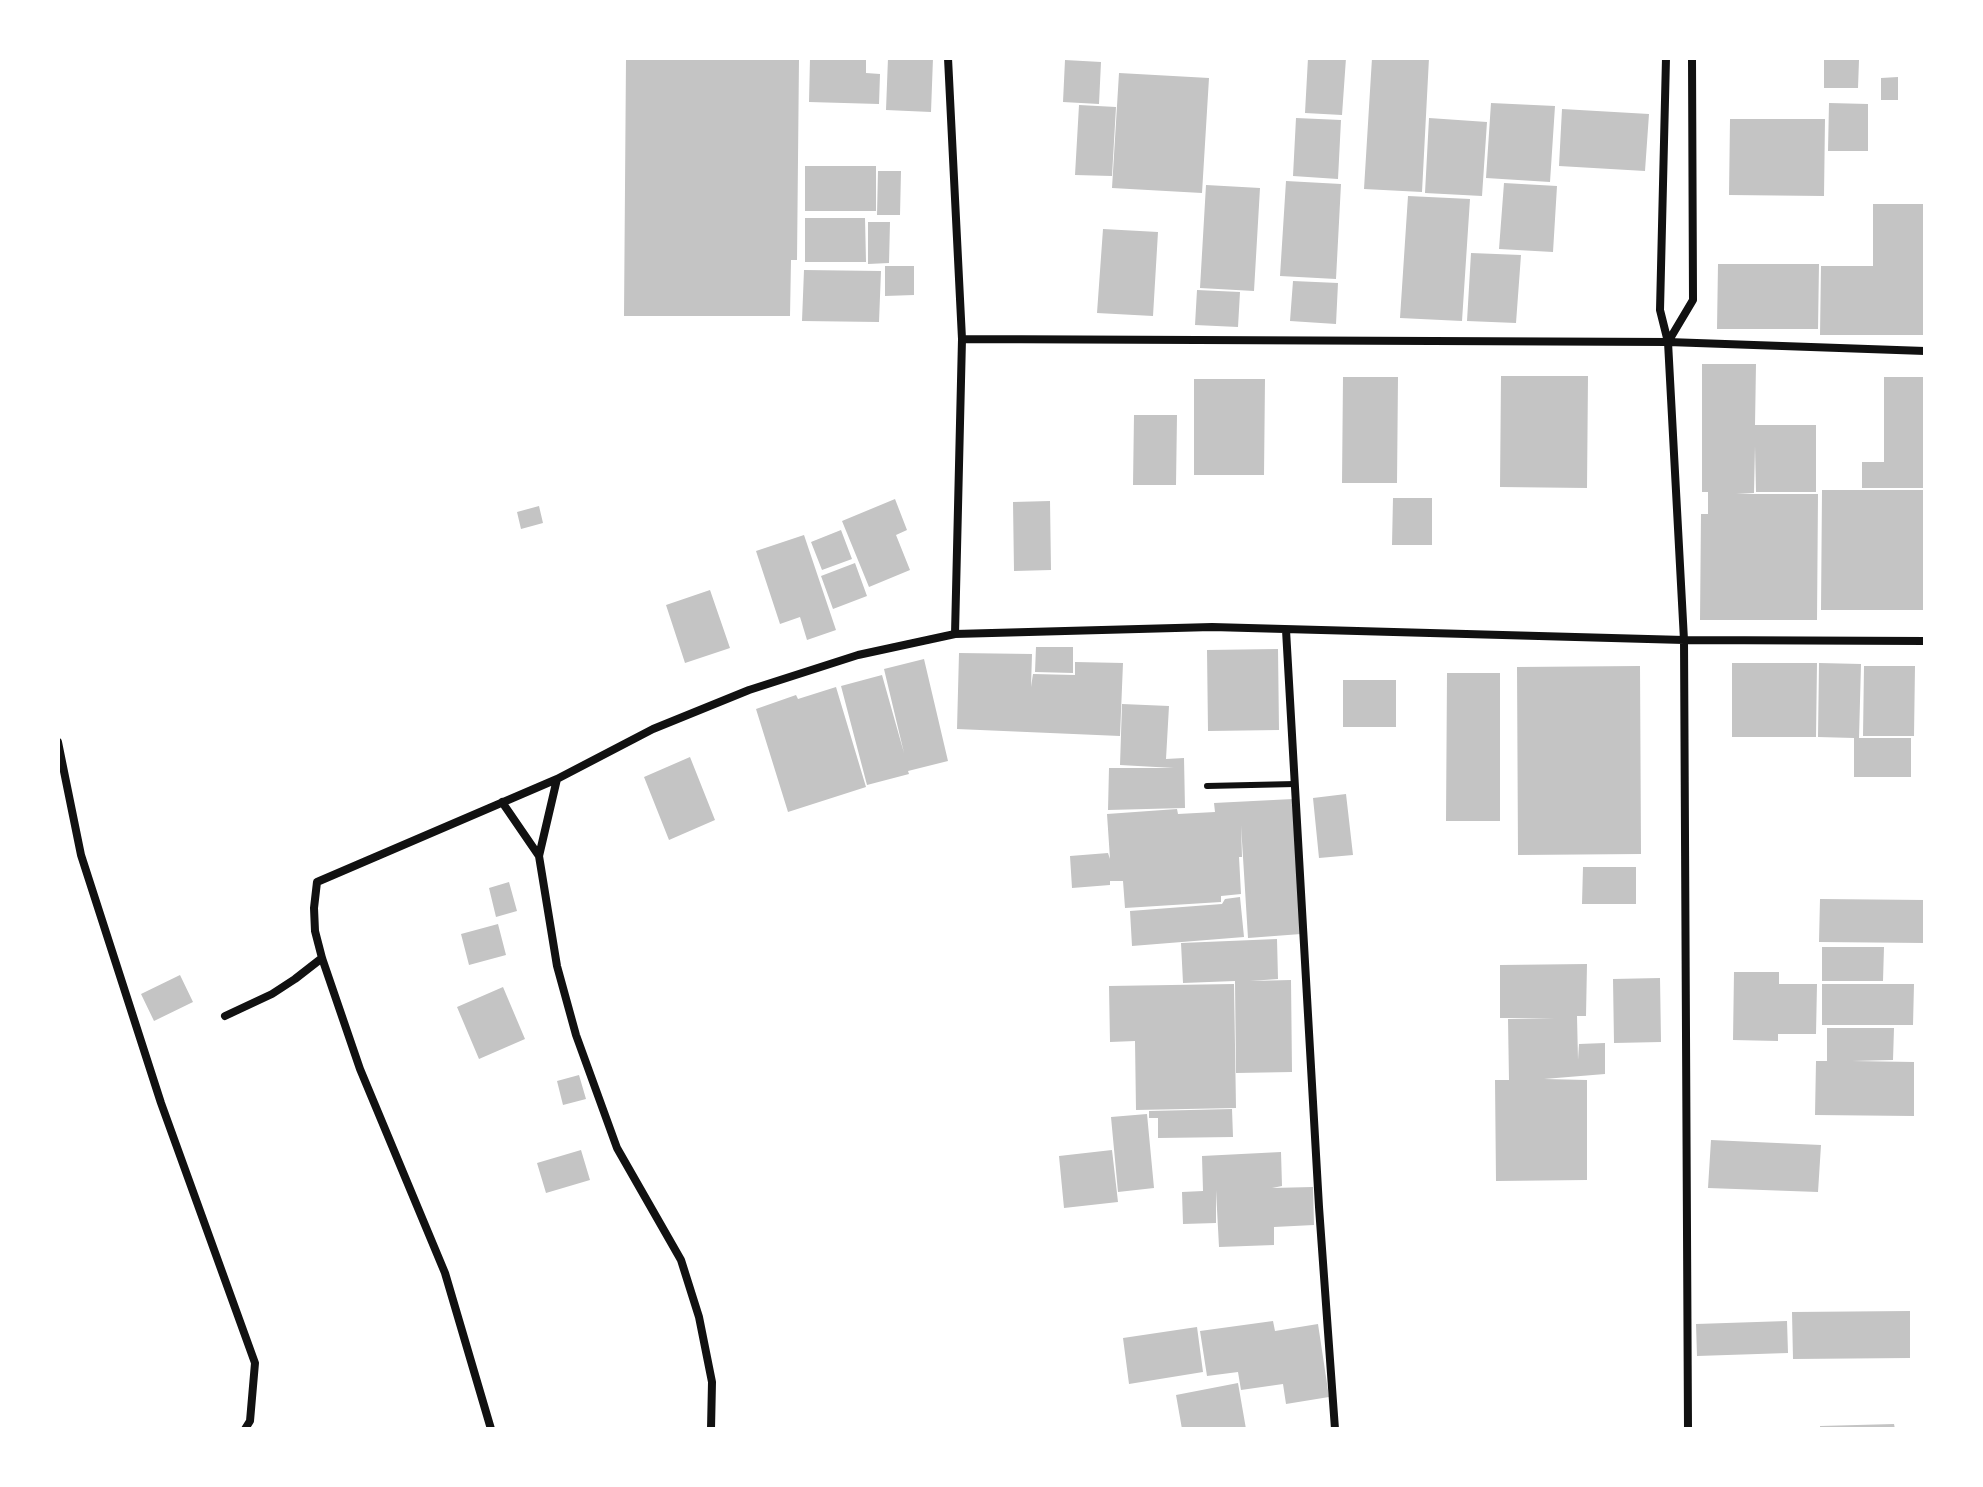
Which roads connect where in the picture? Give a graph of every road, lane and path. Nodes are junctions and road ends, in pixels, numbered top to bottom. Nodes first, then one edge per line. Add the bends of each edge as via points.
1 (948, 58) edge
2 (1666, 58) edge
3 (1692, 58) edge
4 (962, 339) junction
5 (1668, 342) junction
6 (1925, 351) edge
7 (1286, 630) junction
8 (955, 634) junction
9 (1684, 640) junction
10 (1925, 641) edge
11 (58, 742) edge
12 (557, 779) junction
13 (1295, 784) junction
14 (1207, 786) dead end
15 (502, 802) junction
16 (539, 856) junction
17 (322, 958) junction
18 (225, 1016) dead end
19 (245, 1429) edge
20 (491, 1429) edge
21 (711, 1429) edge
22 (1335, 1429) edge
23 (1688, 1429) edge

1 - 4 street
2 - 5 street via 1660,310
3 - 5 street via 1693,300
4 - 5 street
4 - 8 street
5 - 6 street
5 - 9 street
7 - 8 street
7 - 9 street
7 - 13 street
8 - 12 street via 858,655 749,690 653,729
9 - 10 street
9 - 23 street
11 - 19 street via 85,869 161,1103 255,1363
12 - 15 street
12 - 16 street
13 - 14 lane
13 - 22 street
15 - 16 street
15 - 17 street via 317,882 315,931
16 - 21 street via 557,966 576,1035 617,1148 681,1260 699,1317 712,1382
17 - 18 street via 272,994
17 - 20 street via 360,1069 445,1273

